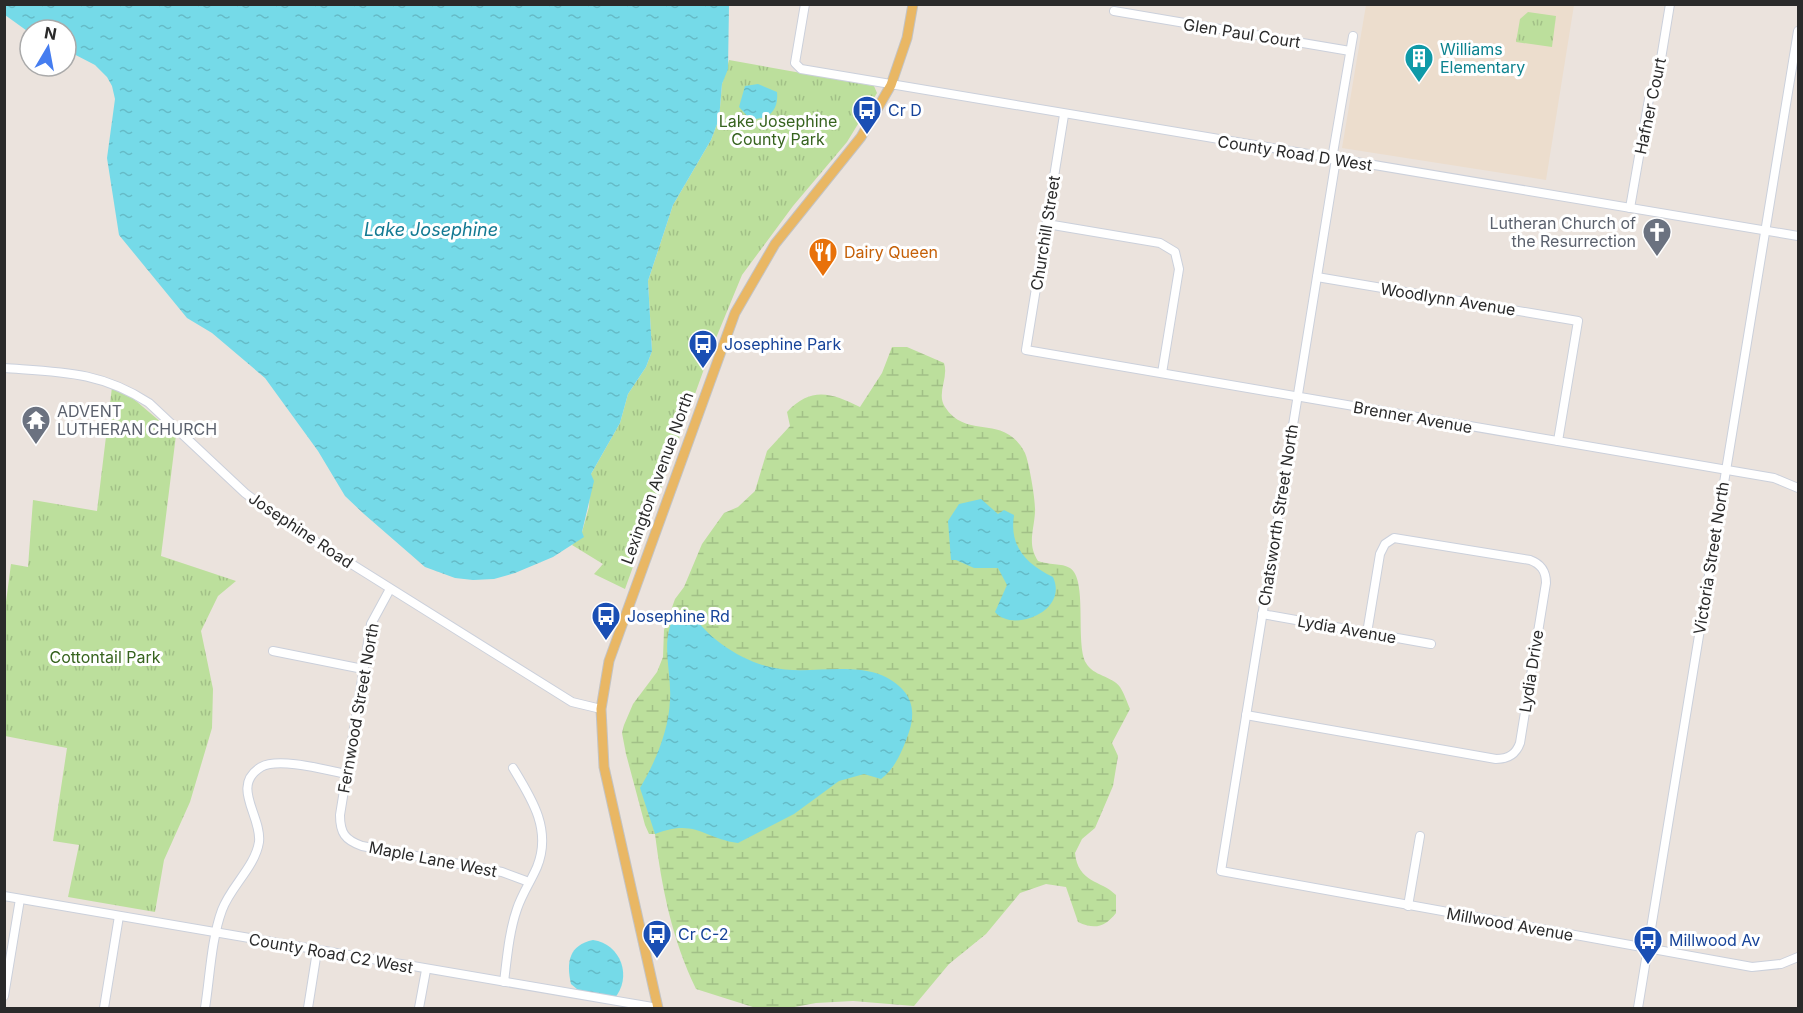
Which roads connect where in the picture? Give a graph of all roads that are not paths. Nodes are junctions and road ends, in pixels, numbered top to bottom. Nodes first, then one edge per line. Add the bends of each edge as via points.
1 (805, 4) edge
2 (913, 4) edge
3 (1135, 4) edge
4 (1670, 4) edge
5 (1114, 12) dead end
6 (1133, 15) junction
7 (1798, 31) edge
8 (1353, 36) dead end
9 (1350, 51) junction
10 (891, 85) junction
11 (1064, 115) junction
12 (1334, 159) junction
13 (1630, 208) junction
14 (1047, 224) junction
15 (1764, 230) junction
16 (1798, 236) edge
17 (1317, 277) junction
18 (1026, 350) joint
19 (4, 368) edge
20 (1162, 374) junction
21 (1298, 397) junction
22 (1558, 441) junction
23 (1725, 470) junction
24 (1798, 488) edge
25 (390, 589) junction
26 (1262, 614) junction
27 (1367, 633) junction
28 (1431, 644) dead end
29 (273, 651) dead end
30 (363, 669) junction
31 (601, 709) junction
32 (1246, 715) junction
33 (513, 768) dead end
34 (346, 774) junction
35 (341, 832) joint
36 (1420, 836) dead end
37 (1221, 872) joint
38 (529, 882) junction
39 (4, 896) edge
40 (20, 899) junction
41 (1408, 906) junction
42 (119, 916) junction
43 (217, 933) junction
44 (1647, 949) junction
45 (317, 951) junction
46 (1798, 957) edge
47 (426, 970) junction
48 (504, 982) junction
49 (4, 996) edge
50 (104, 1008) edge
51 (205, 1008) edge
52 (308, 1008) edge
53 (419, 1008) edge
54 (658, 1008) edge
55 (1638, 1008) edge

1 - 10 street, County Road D West via 795,63 801,69
2 - 10 main road, Lexington Avenue North via 907,38
3 - 6 street
4 - 13 street, Hafner Court
5 - 6 street, Glen Paul Court
6 - 9 street, Glen Paul Court
7 - 15 street, Victoria Street North
8 - 9 street, Chatsworth Street North
9 - 12 street, Chatsworth Street North
10 - 11 street, County Road D West
10 - 31 main road, Lexington Avenue North via 857,143 775,244 735,313 615,639
11 - 12 street, County Road D West
11 - 14 street, Churchill Street
12 - 13 street, County Road D West
12 - 17 street, Chatsworth Street North
13 - 15 street, County Road D West
14 - 18 street, Churchill Street
14 - 20 street via 1160,243 1175,252 1179,269
15 - 16 street, County Road D West
15 - 23 street, Victoria Street North
17 - 21 street, Chatsworth Street North
17 - 22 street, Woodlynn Avenue via 1578,321
18 - 20 street, Brenner Avenue
19 - 25 street, Josephine Road via 85,374 134,393 262,507
20 - 21 street, Brenner Avenue
21 - 22 street, Brenner Avenue
21 - 26 street, Chatsworth Street North
22 - 23 street, Brenner Avenue
23 - 24 street, Brenner Avenue via 1784,480
23 - 44 street, Victoria Street North
25 - 30 street, Fernwood Street North via 371,624
25 - 31 street, Josephine Road via 572,702
26 - 27 street, Lydia Avenue
26 - 32 street, Chatsworth Street North
27 - 28 street, Lydia Avenue
27 - 32 street, Lydia Drive via 1380,554 1385,544 1395,538 1530,560 1540,566 1546,583 1520,743 1514,754 1496,759
29 - 30 street
30 - 34 street, Fernwood Street North
31 - 54 main road, Lexington Avenue North via 608,788
32 - 37 street, Chatsworth Street North
33 - 38 street via 543,830 542,853
34 - 35 street, Fernwood Street North
34 - 43 street via 274,763 255,772 247,792 258,823 257,848 226,901
35 - 38 street, Maple Lane West via 345,839 362,846 502,872
36 - 41 street
37 - 41 street, Millwood Avenue
38 - 48 street via 513,920
39 - 40 street, County Road C2 West
40 - 42 street, County Road C2 West
40 - 49 street
41 - 44 street, Millwood Avenue
42 - 43 street, County Road C2 West
42 - 50 street
43 - 45 street, County Road C2 West
43 - 51 street
44 - 46 street, Millwood Avenue via 1752,967 1781,964
44 - 55 street, Victoria Street North
45 - 47 street, County Road C2 West
45 - 52 street
47 - 48 street, County Road C2 West
47 - 53 street
48 - 54 street, County Road C2 West

